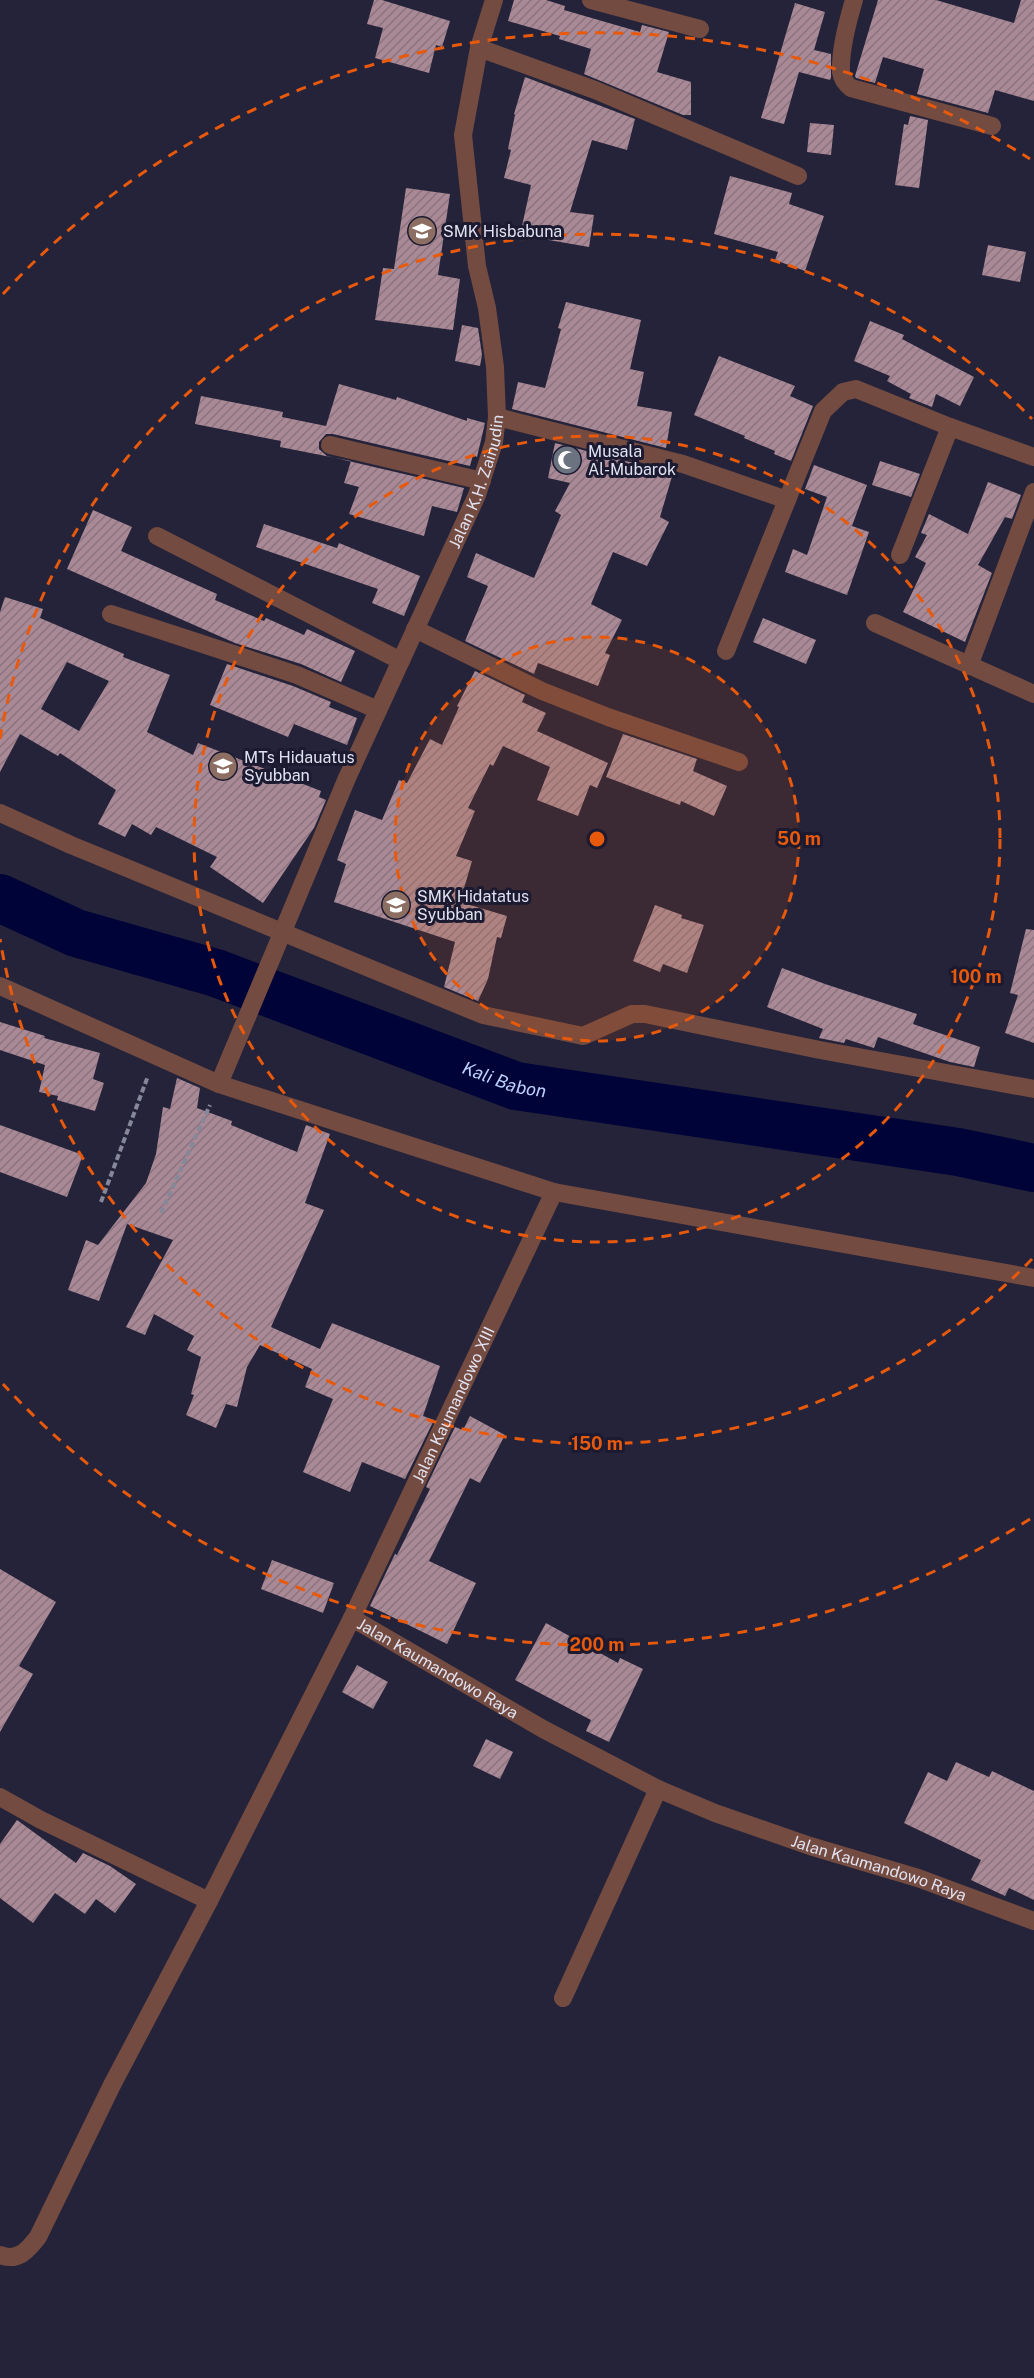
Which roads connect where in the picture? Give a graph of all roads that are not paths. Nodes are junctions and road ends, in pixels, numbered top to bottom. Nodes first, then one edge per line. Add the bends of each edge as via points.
1 (494, 0) edge
2 (591, 0) edge
3 (854, 0) edge
4 (700, 29) dead end
5 (479, 48) junction
6 (992, 126) dead end
7 (798, 176) dead end
8 (497, 417) junction
9 (950, 427) junction
10 (330, 445) dead end
11 (1034, 457) edge
12 (482, 480) junction
13 (1034, 492) edge
14 (787, 500) junction
15 (157, 536) dead end
16 (900, 555) dead end
17 (111, 614) dead end
18 (875, 623) dead end
19 (416, 630) junction
20 (726, 651) dead end
21 (401, 661) junction
22 (969, 666) junction
23 (1034, 694) edge
24 (378, 710) junction
25 (739, 762) dead end
26 (0, 813) edge
27 (282, 932) junction
28 (0, 986) edge
29 (221, 1081) junction
30 (1034, 1089) edge
31 (554, 1192) junction
32 (1034, 1278) edge
33 (352, 1618) junction
34 (658, 1789) junction
35 (0, 1797) edge
36 (209, 1901) junction
37 (1034, 1921) edge
38 (563, 1998) dead end
39 (0, 2255) edge

1 - 5 street, Jalan K.H. Zainudin
2 - 4 street
3 - 6 street via 841,73 850,88
5 - 7 street via 595,90
5 - 8 street, Jalan K.H. Zainudin via 463,135 477,266 495,367
8 - 12 street, Jalan K.H. Zainudin
8 - 14 street via 683,464
9 - 11 street
9 - 14 street via 872,394 856,389 843,392 823,411
9 - 16 street
10 - 12 street
12 - 19 street, Jalan K.H. Zainudin
13 - 22 street
14 - 20 street
15 - 21 street
17 - 24 street via 297,675
18 - 22 street
19 - 21 street, Jalan K.H. Zainudin
19 - 25 street via 542,692
21 - 24 street, Jalan K.H. Zainudin
22 - 23 street
24 - 27 street, Jalan K.H. Zainudin
26 - 27 street
27 - 29 street, Jalan K.H. Zainudin
27 - 30 street via 483,1015 577,1035 632,1014 645,1014
28 - 29 street via 155,1056
29 - 31 street
31 - 32 street
31 - 33 street, Jalan Kaumandowo XIII
33 - 34 street, Jalan Kaumandowo Raya via 543,1730
33 - 36 street, Jalan Kaumandowo Raya
34 - 37 street, Jalan Kaumandowo Raya via 725,1817 918,1878
34 - 38 street
35 - 36 street
36 - 39 street, Jalan Kaumandowo Raya via 38,2237 22,2254

